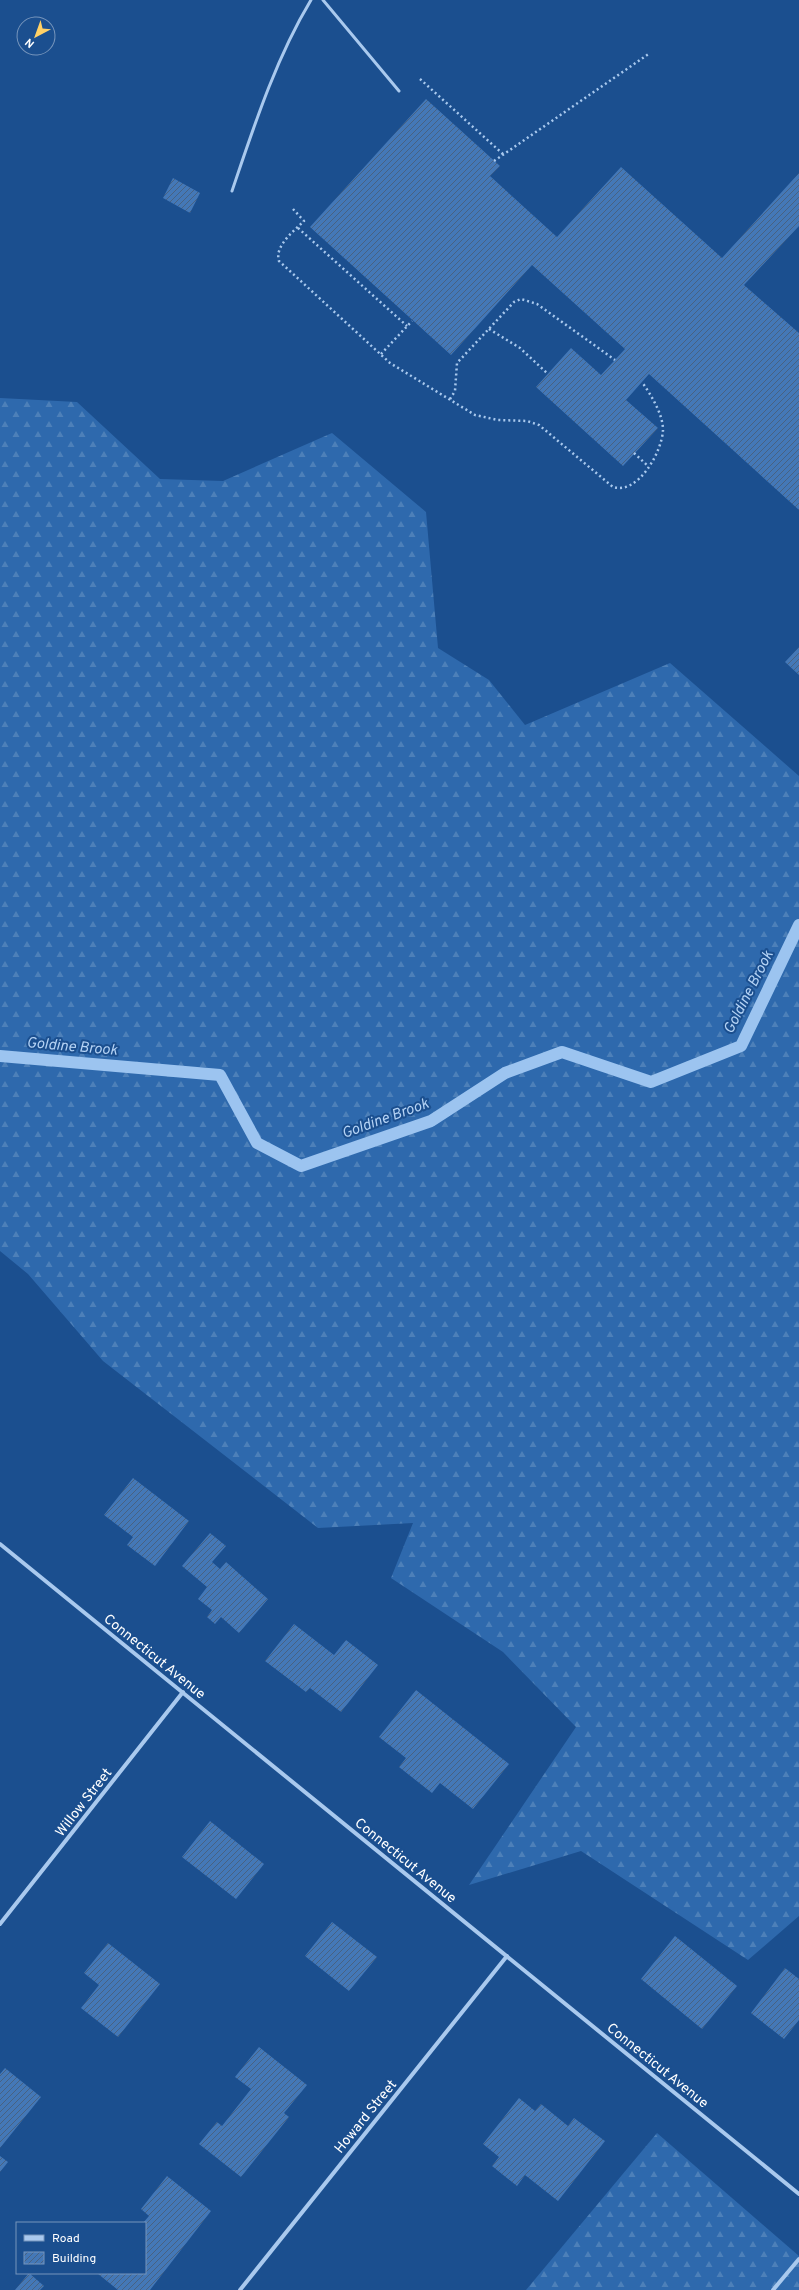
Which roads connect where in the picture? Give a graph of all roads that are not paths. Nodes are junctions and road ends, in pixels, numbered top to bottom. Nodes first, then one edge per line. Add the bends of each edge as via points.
1 (311, 0) edge
2 (323, 0) edge
3 (399, 91) dead end
4 (232, 191) dead end
5 (0, 1544) edge
6 (183, 1692) junction
7 (0, 1924) edge
8 (507, 1956) junction
9 (799, 2194) edge
10 (799, 2259) edge
11 (240, 2290) edge
12 (773, 2290) edge

1 - 4 lane via 273,78
2 - 3 lane
5 - 6 street, Connecticut Avenue
6 - 7 street, Willow Street
6 - 8 street, Connecticut Avenue
8 - 9 street, Connecticut Avenue
8 - 11 street, Howard Street
10 - 12 street

